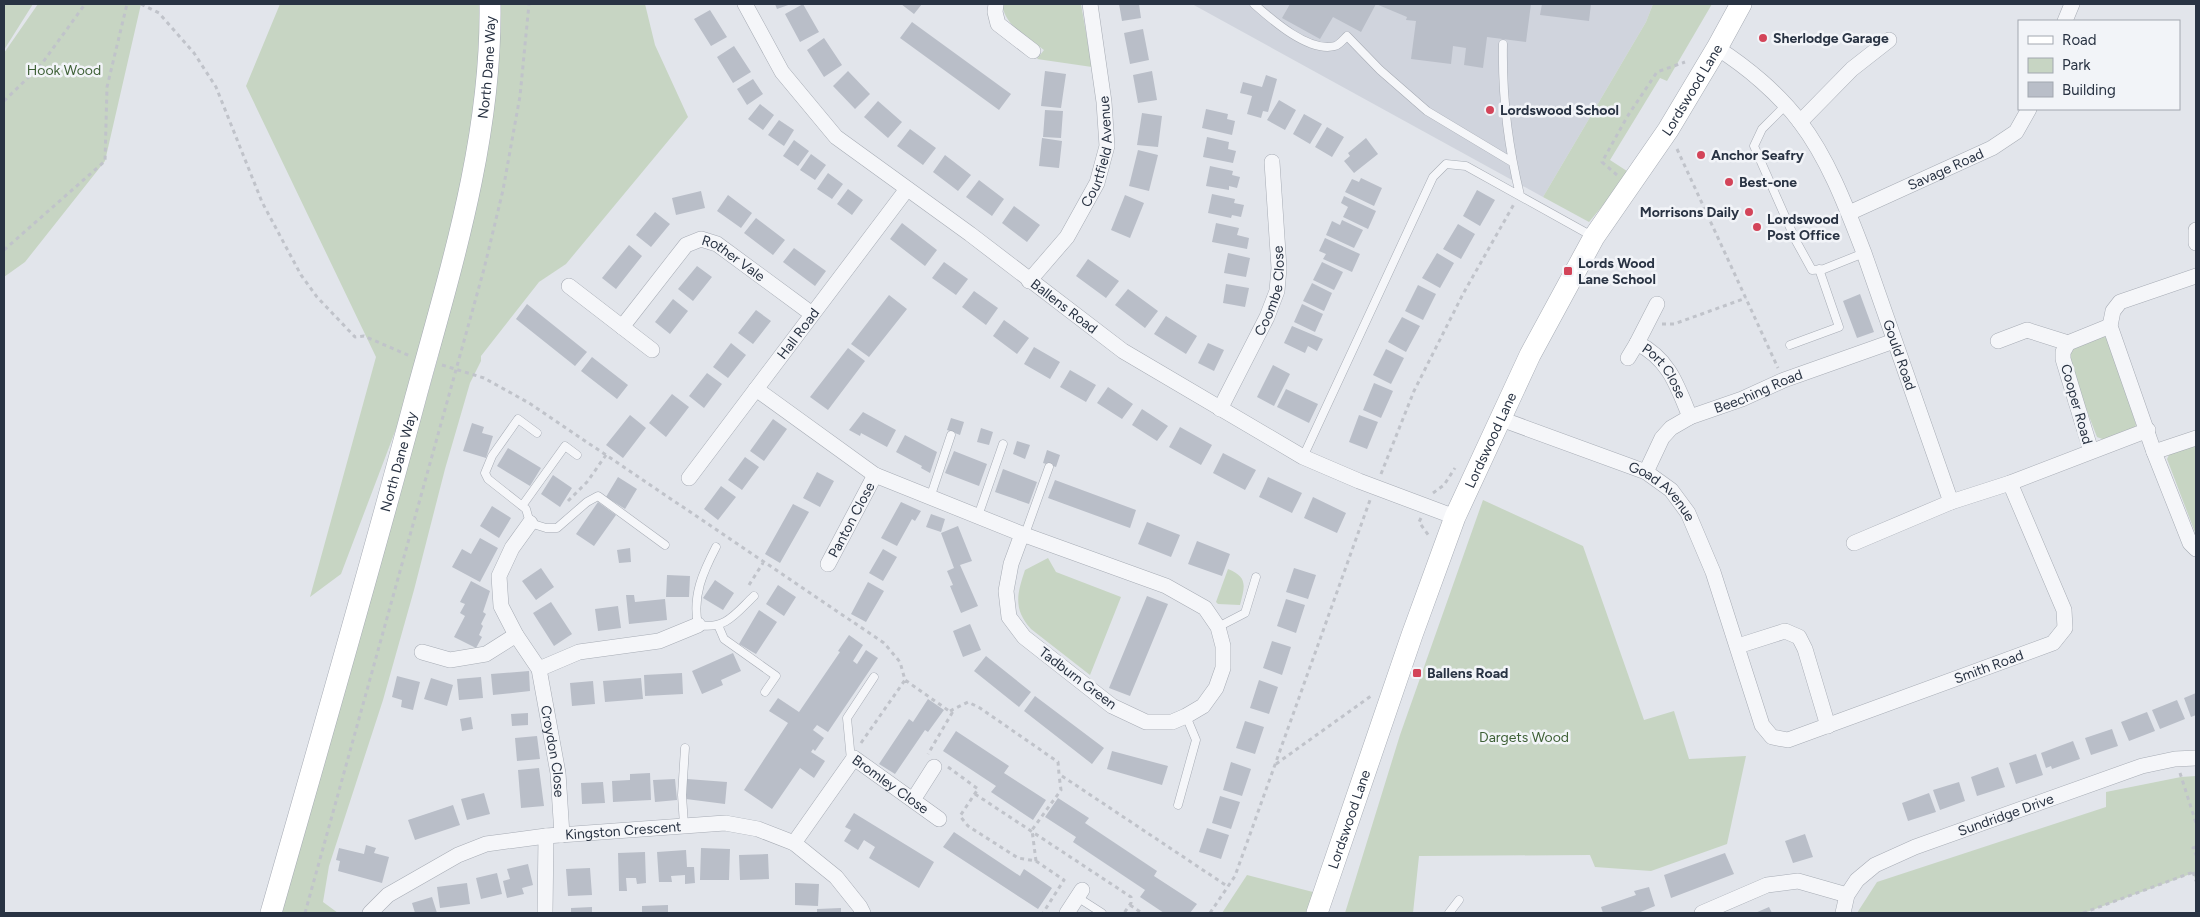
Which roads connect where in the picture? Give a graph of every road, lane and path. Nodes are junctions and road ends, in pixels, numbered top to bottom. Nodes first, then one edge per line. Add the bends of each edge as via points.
1 (85, 4) edge
2 (127, 4) edge
3 (141, 4) edge
4 (490, 4) edge
5 (529, 4) edge
6 (745, 4) edge
7 (996, 4) edge
8 (1090, 4) edge
9 (1254, 4) edge
10 (1741, 4) edge
11 (2072, 4) edge
12 (2065, 20) edge
13 (1889, 40) dead end
14 (1503, 44) dead end
15 (1717, 48) junction
16 (1033, 51) dead end
17 (1689, 56) dead end
18 (4, 101) edge
19 (1784, 106) junction
20 (2028, 110) edge
21 (1800, 122) junction
22 (1668, 130) junction
23 (1272, 162) dead end
24 (1512, 162) junction
25 (1616, 182) dead end
26 (906, 189) junction
27 (1520, 195) junction
28 (1849, 213) junction
29 (2196, 230) edge
30 (1594, 237) junction
31 (2196, 244) edge
32 (4, 250) edge
33 (1864, 253) junction
34 (1819, 269) junction
35 (2196, 276) edge
36 (1029, 280) junction
37 (568, 286) dead end
38 (1746, 298) junction
39 (1657, 304) dead end
40 (812, 314) junction
41 (1648, 321) junction
42 (2110, 326) junction
43 (622, 327) junction
44 (1894, 341) junction
45 (1998, 341) dead end
46 (1637, 343) junction
47 (2068, 343) junction
48 (1790, 345) dead end
49 (652, 350) dead end
50 (412, 357) dead end
51 (1628, 358) dead end
52 (457, 369) junction
53 (1784, 380) junction
54 (756, 389) junction
55 (1220, 409) junction
56 (1690, 416) junction
57 (1502, 419) junction
58 (2148, 430) junction
59 (536, 433) dead end
60 (951, 435) dead end
61 (2196, 438) edge
62 (1003, 444) dead end
63 (2091, 451) junction
64 (2154, 452) junction
65 (577, 455) dead end
66 (606, 455) junction
67 (1303, 457) junction
68 (1049, 467) dead end
69 (1646, 472) junction
70 (875, 475) junction
71 (689, 478) dead end
72 (2010, 483) junction
73 (1375, 487) junction
74 (930, 498) junction
75 (1951, 502) junction
76 (566, 503) dead end
77 (522, 506) junction
78 (978, 516) junction
79 (1455, 517) junction
80 (530, 523) junction
81 (1024, 534) junction
82 (1854, 543) dead end
83 (665, 545) dead end
84 (716, 547) dead end
85 (2196, 549) edge
86 (828, 564) dead end
87 (1256, 577) dead end
88 (754, 596) dead end
89 (698, 625) junction
90 (718, 625) junction
91 (1218, 627) junction
92 (516, 636) junction
93 (1738, 646) junction
94 (422, 652) dead end
95 (539, 669) junction
96 (874, 676) dead end
97 (905, 680) junction
98 (765, 692) dead end
99 (1370, 697) dead end
100 (950, 711) junction
101 (1186, 716) junction
102 (1762, 726) joint
103 (1828, 726) junction
104 (685, 748) dead end
105 (2196, 758) edge
106 (2175, 759) junction
107 (853, 760) junction
108 (938, 763) junction
109 (1276, 764) junction
110 (1059, 774) junction
111 (975, 794) junction
112 (913, 800) junction
113 (1178, 804) dead end
114 (939, 819) dead end
115 (2196, 822) edge
116 (684, 825) junction
117 (1032, 830) junction
118 (562, 835) junction
119 (546, 836) junction
120 (794, 843) junction
121 (2196, 847) edge
122 (2196, 855) edge
123 (1036, 861) junction
124 (2194, 871) edge
125 (2196, 881) edge
126 (1227, 886) junction
127 (1080, 894) joint
128 (1847, 895) junction
129 (1459, 900) dead end
130 (1130, 905) junction
131 (271, 913) edge
132 (305, 913) edge
133 (370, 913) edge
134 (545, 913) edge
135 (863, 913) edge
136 (1043, 913) edge
137 (1066, 913) edge
138 (1102, 913) edge
139 (1124, 913) edge
140 (1142, 913) edge
141 (1210, 913) edge
142 (1317, 913) edge
143 (1448, 913) edge
144 (1702, 913) edge
145 (1843, 913) edge
146 (2083, 913) edge

1 - 18 path via 41,65
2 - 32 path via 107,87 105,162
3 - 50 path via 159,13 194,53 216,87 262,202 301,275 317,297 355,337 364,336
4 - 131 street, North Dane Way via 486,90 480,134 456,253
5 - 52 path via 520,96 503,190
6 - 26 street, Ballens Road via 782,72 836,138
7 - 16 street via 998,24
8 - 36 street, Courtfield Avenue via 1107,146 1097,182 1067,237
9 - 24 lane via 1303,40 1323,47 1336,46 1347,36 1427,112
10 - 15 street, Lordswood Lane
11 - 12 street
13 - 21 street via 1852,69
14 - 24 lane via 1502,67
15 - 19 street, Gould Road via 1756,76
15 - 22 street, Lordswood Lane
17 - 25 path via 1684,64 1657,72 1606,153 1602,162 1618,177
19 - 21 street, Gould Road
19 - 34 lane via 1762,129 1754,146 1796,241 1812,270
20 - 28 street, Savage Road via 2016,132 1992,148
21 - 28 street, Gould Road via 1823,159
22 - 30 street, Lordswood Lane
22 - 38 path
23 - 55 street, Coombe Close via 1279,268 1277,290 1267,317
24 - 27 lane
26 - 36 street, Ballens Road
26 - 40 street, Hall Road
27 - 30 lane
27 - 67 lane via 1466,166 1446,164 1433,177
27 - 73 path via 1463,294 1419,382
28 - 33 street, Gould Road
29 - 31 street
30 - 57 street, Lordswood Lane via 1530,355
33 - 34 lane
33 - 44 street, Gould Road
34 - 48 lane via 1839,327
35 - 42 street via 2120,302 2113,311
36 - 55 street, Ballens Road via 1123,351
37 - 43 street
38 - 41 path via 1674,324
38 - 53 path
39 - 41 street, Port Close
40 - 43 street, Rother Vale via 717,244 701,239 686,245
40 - 54 street, Hall Road
41 - 46 street, Port Close
42 - 47 street, Cooper Road
42 - 58 street
43 - 49 street
44 - 53 street, Beeching Road
44 - 75 street, Gould Road
45 - 47 street via 2027,330
46 - 51 street
46 - 56 street, Port Close via 1664,362
47 - 63 street, Cooper Road via 2063,359
52 - 66 path via 484,378 522,399
52 - 132 path
53 - 56 street, Beeching Road via 1742,399
54 - 70 street, Tadburn Green
54 - 71 street, Hall Road
55 - 67 street, Ballens Road
56 - 69 street, Beeching Road via 1662,438
57 - 69 street, Goad Avenue
57 - 79 street, Lordswood Lane
58 - 63 street
58 - 64 street
59 - 77 lane via 518,420 492,456 485,473
60 - 74 lane
61 - 64 street
62 - 78 lane
63 - 72 street
64 - 85 street via 2190,544
65 - 77 lane via 565,446
66 - 76 path via 587,482
66 - 97 path via 884,643 900,662
67 - 73 street, Ballens Road
68 - 81 lane
69 - 93 street, Goad Avenue via 1671,490 1688,513 1713,572
70 - 74 street, Tadburn Green
70 - 86 street, Panton Close
72 - 75 street
72 - 103 street, Smith Road via 2064,610 2065,628 2053,643
73 - 79 street, Ballens Road
73 - 109 path
74 - 78 street, Tadburn Green
75 - 82 street
77 - 80 lane
78 - 81 street, Tadburn Green
79 - 142 street, Lordswood Lane
80 - 83 lane via 557,528 598,496
80 - 92 street, Croydon Close via 512,548 499,576 501,606
81 - 91 street, Tadburn Green via 1166,586 1205,608
81 - 101 street, Tadburn Green via 1011,564 1006,591 1009,617 1024,637 1112,706 1146,722 1172,722
84 - 89 lane via 698,587
87 - 91 lane via 1245,613
88 - 90 lane via 732,618
89 - 90 lane
89 - 95 street via 659,641 579,652
90 - 98 lane via 724,639 776,676
91 - 101 street, Tadburn Green via 1223,646 1223,668 1216,688 1202,706
92 - 94 street via 486,654 450,660
92 - 95 street, Croydon Close
93 - 102 street, Goad Avenue
93 - 103 street via 1785,631 1799,638
95 - 118 street, Croydon Close via 558,772
96 - 107 lane via 847,718
97 - 100 path
97 - 107 path via 856,750
99 - 109 path
100 - 108 path via 952,713 927,753
100 - 110 path via 968,702 974,704 1058,762
101 - 113 lane via 1196,740
102 - 103 street, Smith Road via 1772,737 1788,740
104 - 116 lane
105 - 106 street, Sundridge Drive
106 - 115 path
106 - 128 street, Sundridge Drive via 2142,766 1915,847 1875,865 1857,880
107 - 112 street, Bromley Close
107 - 120 street, Bromley Close
108 - 111 path via 978,789
108 - 112 street
109 - 126 path via 1235,876
110 - 117 path via 1060,790
110 - 126 path
111 - 117 path
111 - 123 path via 960,816 968,826 1018,858
112 - 114 street, Bromley Close
116 - 118 street, Kingston Crescent
116 - 120 street, Kingston Crescent via 725,823 758,829
117 - 123 path
117 - 130 path via 1131,897
118 - 119 street, Kingston Crescent
119 - 133 street, Kingston Crescent via 486,844 458,855 388,895
119 - 134 street
120 - 135 street, Kingston Crescent via 836,877
121 - 122 path
123 - 136 path via 1064,880
124 - 125 path
124 - 146 path
126 - 141 path
127 - 137 street
127 - 138 lane
128 - 144 street via 1798,881 1767,885
128 - 145 street, Sundridge Drive
129 - 143 lane
130 - 139 path
130 - 140 path

